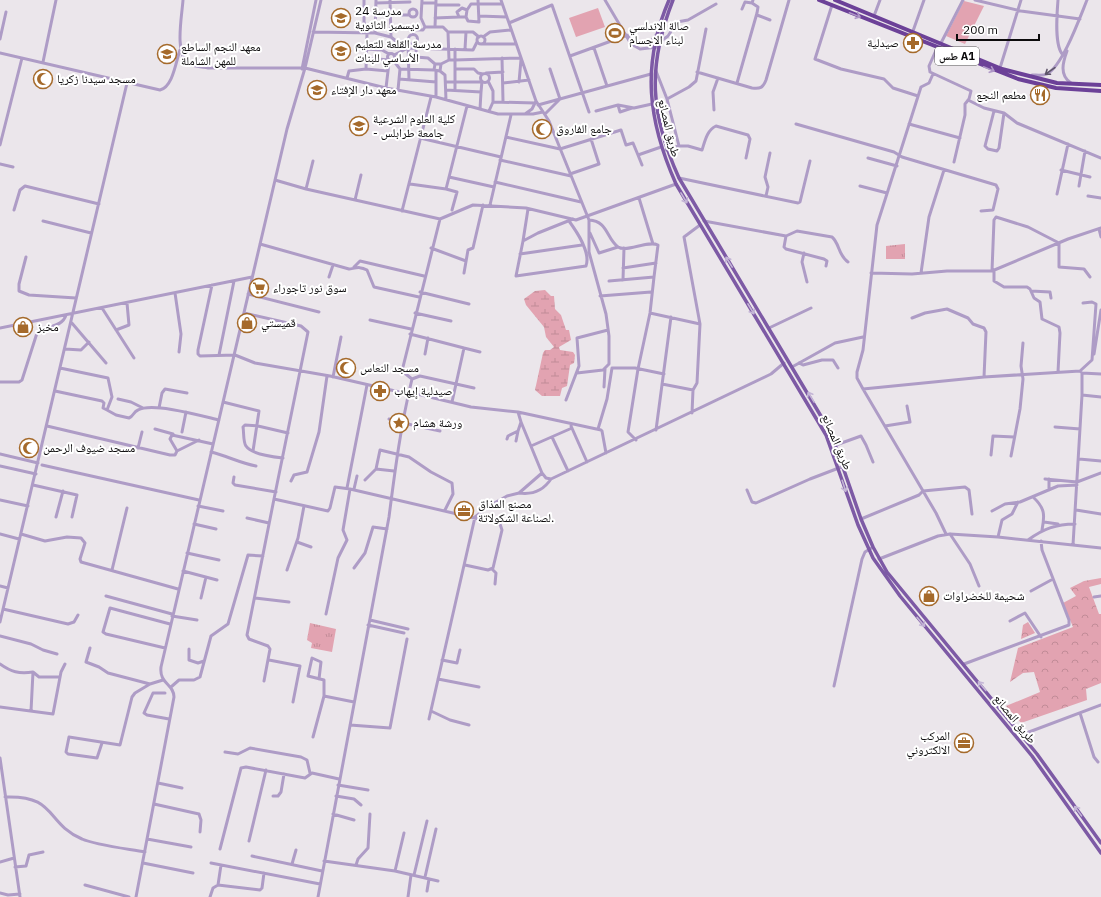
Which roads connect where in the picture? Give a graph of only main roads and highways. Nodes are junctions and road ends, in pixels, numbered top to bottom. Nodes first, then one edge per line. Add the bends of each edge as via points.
1 (669, 0) edge
2 (673, 0) edge
3 (819, 0) edge
4 (835, 0) edge
5 (656, 47) junction
6 (1101, 85) edge
7 (1101, 91) edge
8 (950, 649) junction
9 (946, 651) junction
10 (1051, 773) junction
11 (1046, 776) junction
12 (1101, 843) edge
13 (1101, 853) edge

1 - 5 main road, طريق المصانع via 657,34
2 - 5 main road, طريق المصانع via 661,41
3 -> 7 highway, طس A1 via 1029,83 1064,90
4 - 6 highway, طس A1 via 1000,68 1057,83
8 -> 5 main road, طريق المصانع via 903,593 879,559 861,519 836,446 817,407 679,178 667,150 657,113 654,91
5 -> 9 main road, طريق المصانع via 651,74 652,104 662,149 676,184 826,436 868,549 891,585
8 - 9 main road
10 -> 8 main road, طريق المصانع
9 - 11 main road, طريق المصانع
10 - 11 main road
12 -> 10 main road, طريق المصانع
11 - 13 main road, طريق المصانع

